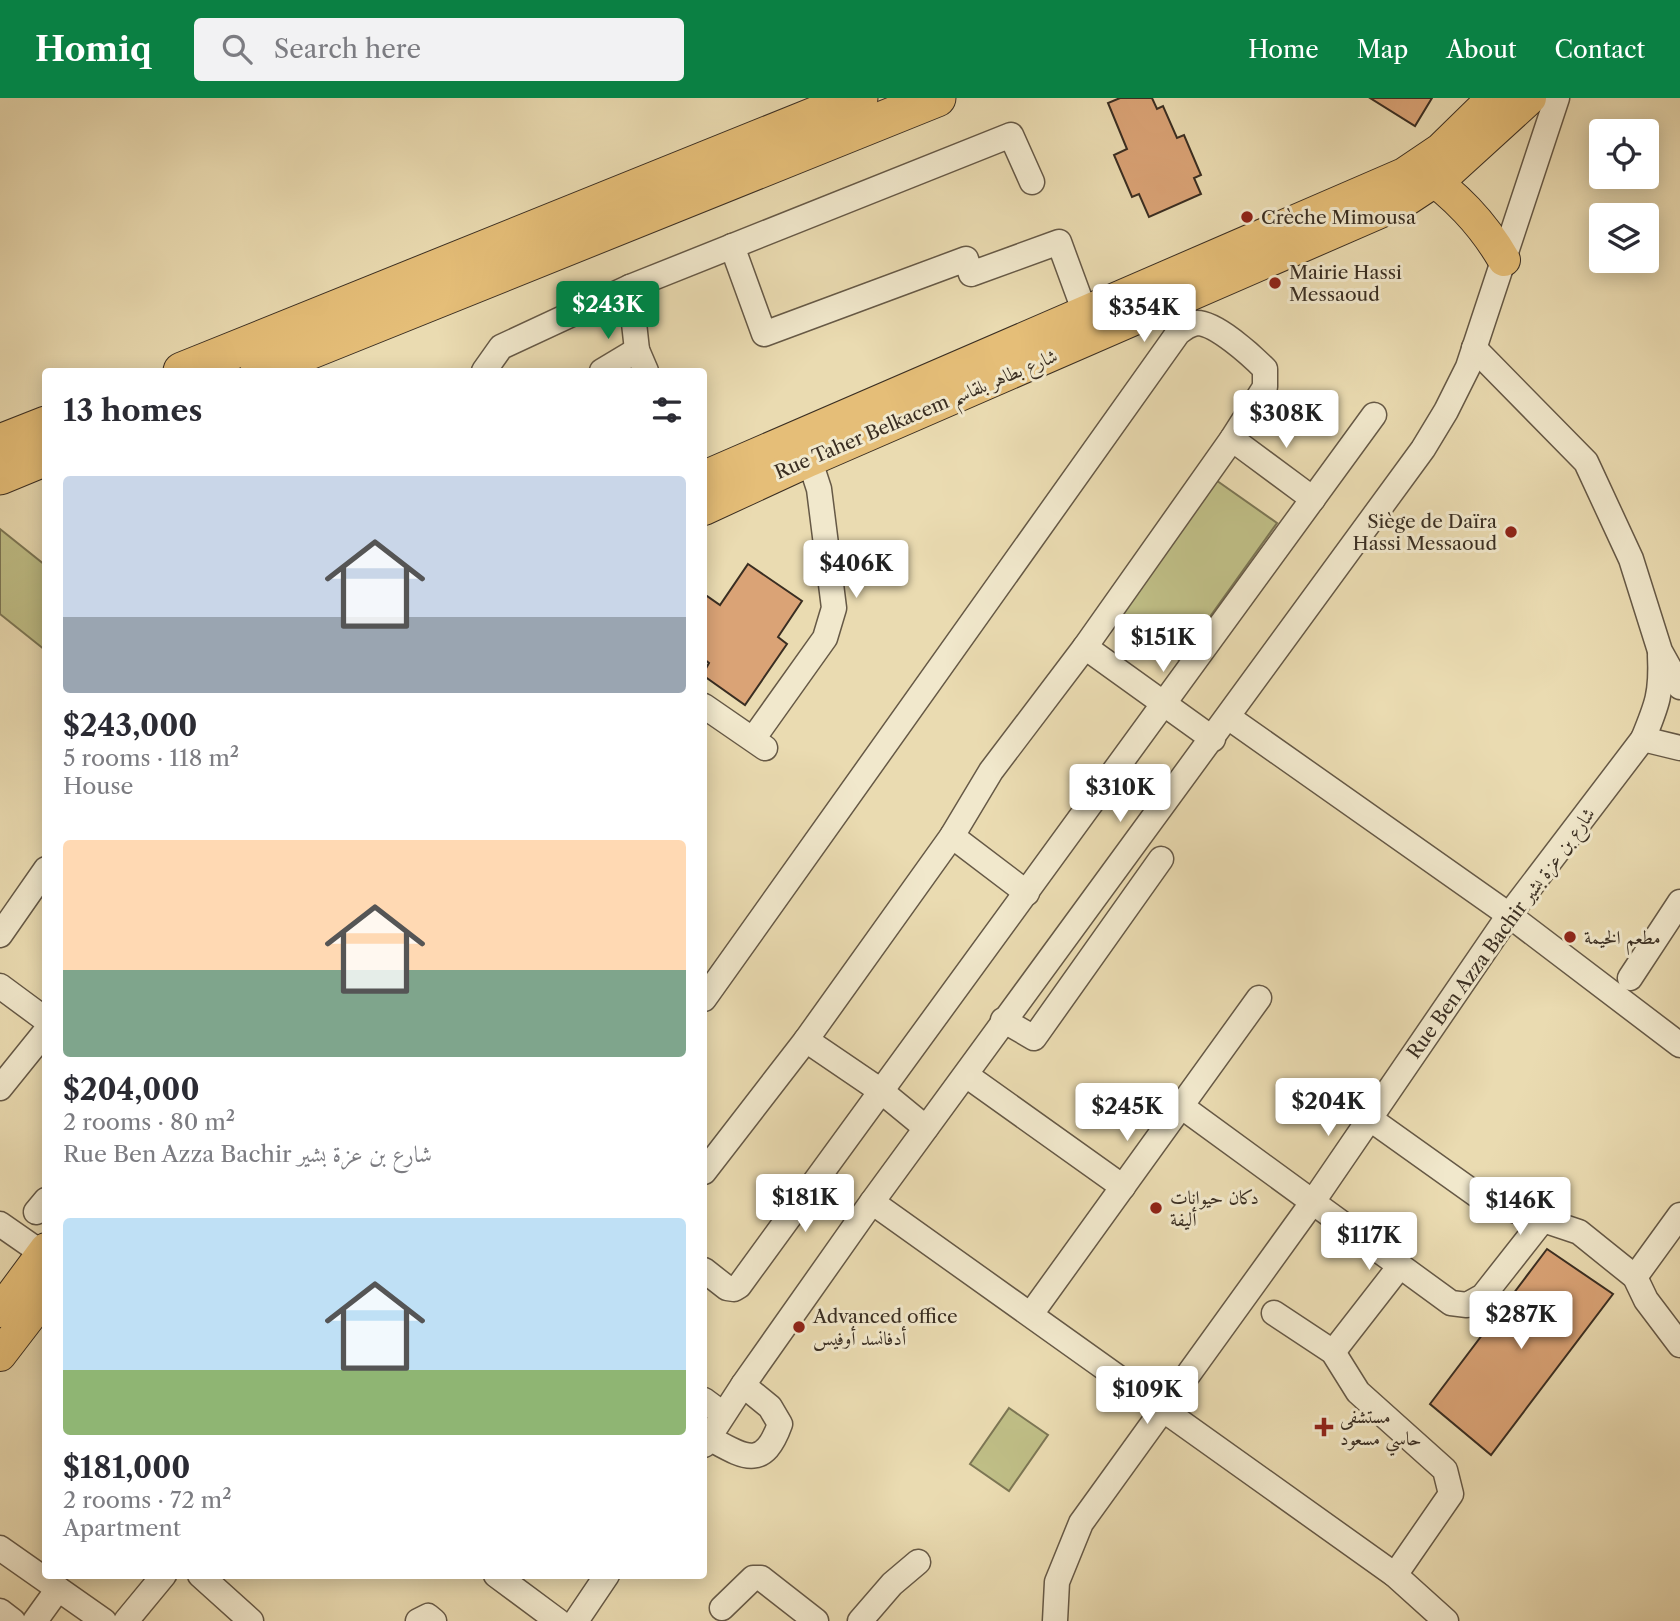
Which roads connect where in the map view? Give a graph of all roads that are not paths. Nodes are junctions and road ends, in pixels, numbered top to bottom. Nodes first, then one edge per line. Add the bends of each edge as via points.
1 (859, 98) edge
2 (937, 98) edge
3 (1493, 98) edge
4 (1535, 99) edge
5 (1426, 174) junction
6 (1032, 183) dead end
7 (732, 246) junction
8 (1504, 260) junction
9 (630, 287) junction
10 (1084, 310) junction
11 (1474, 348) junction
12 (641, 361) edge
13 (189, 368) edge
14 (266, 368) edge
15 (486, 368) edge
16 (614, 368) edge
17 (1374, 415) dead end
18 (42, 427) edge
19 (1232, 439) junction
20 (0, 443) edge
21 (805, 447) junction
22 (42, 459) edge
23 (707, 472) edge
24 (0, 476) edge
25 (1313, 499) junction
26 (707, 507) edge
27 (1086, 648) junction
28 (1660, 651) junction
29 (1680, 687) edge
30 (1166, 703) junction
31 (707, 708) edge
32 (1228, 717) junction
33 (1213, 739) junction
34 (1643, 739) junction
35 (1680, 748) edge
36 (952, 836) junction
37 (1161, 859) dead end
38 (42, 875) edge
39 (1027, 892) junction
40 (1680, 902) edge
41 (1090, 903) junction
42 (1509, 915) junction
43 (1119, 919) junction
44 (0, 935) edge
45 (1630, 978) dead end
46 (0, 986) edge
47 (707, 995) edge
48 (1259, 998) dead end
49 (42, 1017) edge
50 (1003, 1020) junction
51 (42, 1036) edge
52 (806, 1040) junction
53 (1680, 1045) edge
54 (966, 1075) junction
55 (0, 1088) edge
56 (881, 1091) junction
57 (1181, 1106) junction
58 (1369, 1118) junction
59 (926, 1128) junction
60 (707, 1168) edge
61 (1123, 1187) junction
62 (872, 1202) junction
63 (1312, 1203) junction
64 (1680, 1215) edge
65 (1542, 1221) junction
66 (0, 1224) edge
67 (42, 1252) edge
68 (42, 1256) edge
69 (1400, 1266) junction
70 (707, 1272) edge
71 (1634, 1277) junction
72 (42, 1300) edge
73 (0, 1311) edge
74 (1275, 1313) dead end
75 (1031, 1314) junction
76 (1680, 1345) edge
77 (1333, 1352) junction
78 (0, 1356) edge
79 (743, 1385) junction
80 (713, 1407) edge
81 (1163, 1410) junction
82 (707, 1437) edge
83 (707, 1442) edge
84 (0, 1548) edge
85 (918, 1562) dead end
86 (1395, 1575) junction
87 (42, 1578) edge
88 (44, 1579) edge
89 (161, 1579) edge
90 (204, 1579) edge
91 (501, 1579) edge
92 (604, 1579) edge
93 (58, 1589) junction
94 (722, 1608) dead end
95 (0, 1611) edge
96 (13, 1621) edge
97 (35, 1621) edge
98 (104, 1621) edge
99 (126, 1621) edge
100 (251, 1621) edge
101 (418, 1621) edge
102 (434, 1621) edge
103 (558, 1621) edge
104 (576, 1621) edge
105 (816, 1621) edge
106 (860, 1621) edge
107 (1055, 1621) edge
108 (1446, 1621) edge

1 - 13 highway
2 - 14 highway
3 - 5 main road, Rue Taher Belkacem شارع بطاهر بلقاسم via 1441,149
4 - 5 main road, Rue Taher Belkacem شارع بطاهر بلقاسم
4 - 8 street via 1524,197
5 - 8 main road via 1467,209
5 - 10 main road, Rue Taher Belkacem شارع بطاهر بلقاسم
5 - 21 main road, Rue Taher Belkacem شارع بطاهر بلقاسم via 1403,202 1243,273
6 - 7 street via 1011,135
7 - 9 street
7 - 10 street via 764,334 966,259 971,274 1059,242
8 - 11 street
9 - 12 street
9 - 15 street via 501,347
10 - 21 main road, Rue Taher Belkacem شارع بطاهر بلقاسم
11 - 28 street via 1586,462 1631,559
11 - 32 street via 1459,387 1423,449
12 - 16 street
17 - 25 street
18 - 20 highway
19 - 25 street
19 - 27 street
19 - 47 street via 1265,387 1265,369 1206,324 1186,326
21 - 23 main road, Rue Taher Belkacem شارع بطاهر بلقاسم
21 - 26 main road, Rue Taher Belkacem شارع بطاهر بلقاسم
21 - 31 street via 819,489 834,608 825,638 759,744
22 - 24 highway
25 - 30 street
27 - 30 street
27 - 36 street via 991,771
28 - 29 street
28 - 34 street, Rue Ben Azza Bachir شارع بن عزة بشير via 1662,683
30 - 33 street
30 - 39 street
32 - 33 street
32 - 42 street
33 - 41 street
34 - 35 street
34 - 42 street, Rue Ben Azza Bachir شارع بن عزة بشير
36 - 39 street
36 - 52 street
37 - 43 street
38 - 44 street
39 - 56 street
40 - 45 street
41 - 43 street
41 - 50 street
42 - 53 street
42 - 58 street, Rue Ben Azza Bachir شارع بن عزة بشير
43 - 50 street via 1034,1038
46 - 49 street
48 - 57 street
50 - 54 street
51 - 55 street
52 - 56 street
52 - 60 street
54 - 59 street
54 - 61 street
56 - 59 street
56 - 70 street via 739,1286 727,1288
57 - 61 street
57 - 63 street
58 - 63 street, Rue Ben Azza Bachir شارع بن عزة بشير
58 - 65 street via 1484,1200
59 - 62 street
61 - 75 street
62 - 75 street
62 - 79 street
63 - 69 street
63 - 81 street, Rue Ben Azza Bachir شارع بن عزة بشير
64 - 71 street
65 - 69 street via 1483,1296 1467,1305 1451,1303
65 - 71 street via 1579,1232
66 - 67 street
68 - 73 main road
69 - 77 street
71 - 76 street
72 - 78 main road
74 - 77 street
75 - 81 street
77 - 86 street via 1358,1392 1445,1470 1451,1494
79 - 80 street
79 - 83 street via 770,1407 780,1424 774,1442 755,1457
80 - 82 street
81 - 86 street
81 - 107 street, Rue Ben Azza Bachir شارع بن عزة بشير via 1081,1523 1056,1582
84 - 87 street
85 - 106 street
86 - 108 street
88 - 93 street
89 - 99 street
90 - 100 street
91 - 103 street
92 - 104 street
93 - 97 street
93 - 98 street
94 - 105 street via 753,1578 761,1578
95 - 96 street
101 - 102 street via 428,1616

